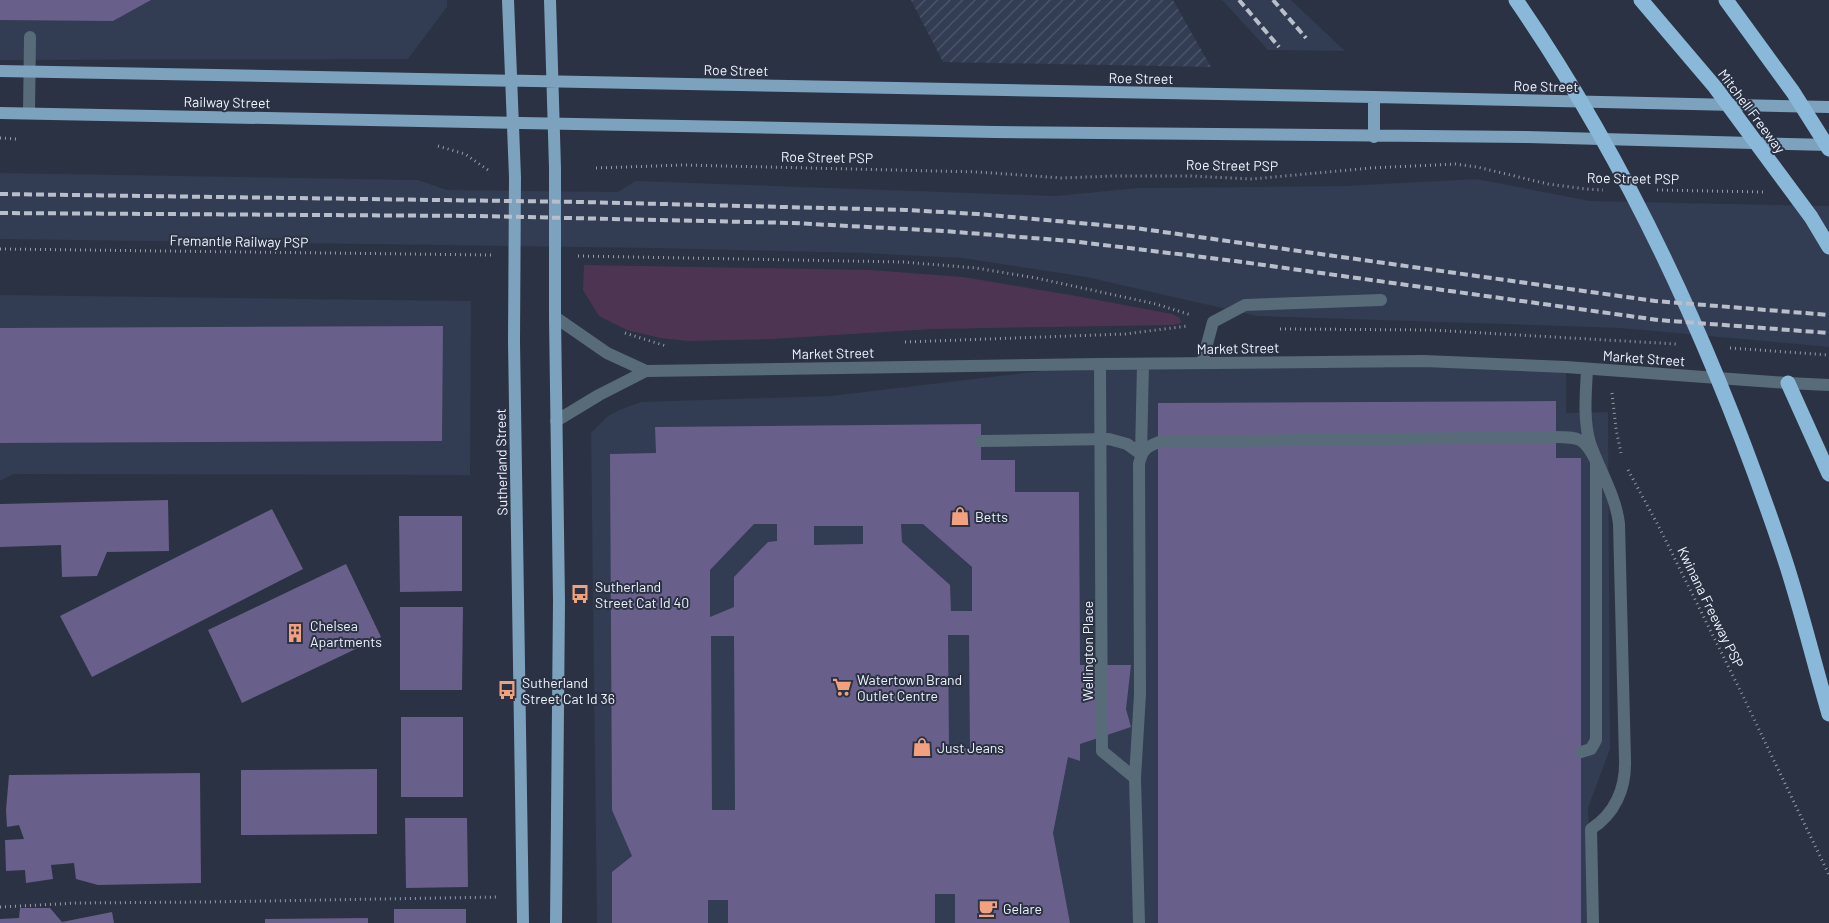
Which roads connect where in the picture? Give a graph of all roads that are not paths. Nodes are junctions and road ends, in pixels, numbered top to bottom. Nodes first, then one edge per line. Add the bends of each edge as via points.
1 (508, 0) edge
2 (550, 0) edge
3 (1516, 0) edge
4 (1641, 0) edge
5 (1726, 0) edge
6 (30, 37) dead end
7 (0, 71) edge
8 (30, 72) junction
9 (453, 80) joint
10 (511, 81) junction
11 (552, 82) junction
12 (1374, 97) junction
13 (1829, 108) edge
14 (0, 113) edge
15 (29, 113) junction
16 (513, 123) junction
17 (554, 123) junction
18 (1374, 137) junction
19 (1829, 145) edge
20 (1829, 149) edge
21 (1829, 247) edge
22 (1381, 300) dead end
23 (555, 317) junction
24 (1202, 363) junction
25 (1100, 364) junction
26 (1143, 364) junction
27 (1587, 369) junction
28 (646, 372) junction
29 (1788, 384) junction
30 (1829, 384) edge
31 (556, 421) junction
32 (981, 441) dead end
33 (1141, 454) junction
34 (1829, 474) edge
35 (1829, 714) edge
36 (1581, 752) dead end
37 (1135, 778) junction
38 (523, 923) edge
39 (556, 923) edge
40 (1139, 923) edge
41 (1593, 923) edge

1 - 10 main road, Sutherland Street
2 - 11 main road
3 - 35 highway via 1578,98 1632,194 1712,362 1783,554
4 - 21 highway, Mitchell Freeway via 1715,87 1811,217
5 - 20 highway via 1794,92
6 - 8 street
7 - 8 main road, Railway Street
8 - 9 main road, Railway Street
8 - 15 street
9 - 10 main road, Roe Street
10 - 11 main road, Roe Street
10 - 16 main road, Sutherland Street
11 - 12 main road, Roe Street
11 - 17 main road
12 - 13 main road, Roe Street
12 - 18 main road
14 - 15 main road, Railway Street
15 - 16 main road, Railway Street
16 - 17 main road
16 - 38 main road, Sutherland Street
17 - 18 main road
17 - 23 main road
18 - 19 main road via 1528,137
22 - 24 street via 1245,305 1213,322
23 - 28 street, Market Street via 607,354
23 - 31 main road
24 - 26 street, Market Street
24 - 27 street, Market Street via 1424,360
25 - 26 street, Market Street
25 - 28 street, Market Street
25 - 37 street, Wellington Place via 1102,751
26 - 33 street
27 - 29 street, Market Street
27 - 41 street via 1590,441 1619,524 1625,767 1614,807 1591,829
28 - 31 street, Market Street via 598,395
29 - 30 street, Market Street
29 - 34 highway
31 - 39 main road via 559,611
32 - 33 street via 1109,439 1127,444
33 - 36 street via 1159,442 1573,437 1587,444 1596,461 1596,740 1591,749
33 - 37 street via 1140,694
37 - 40 street

